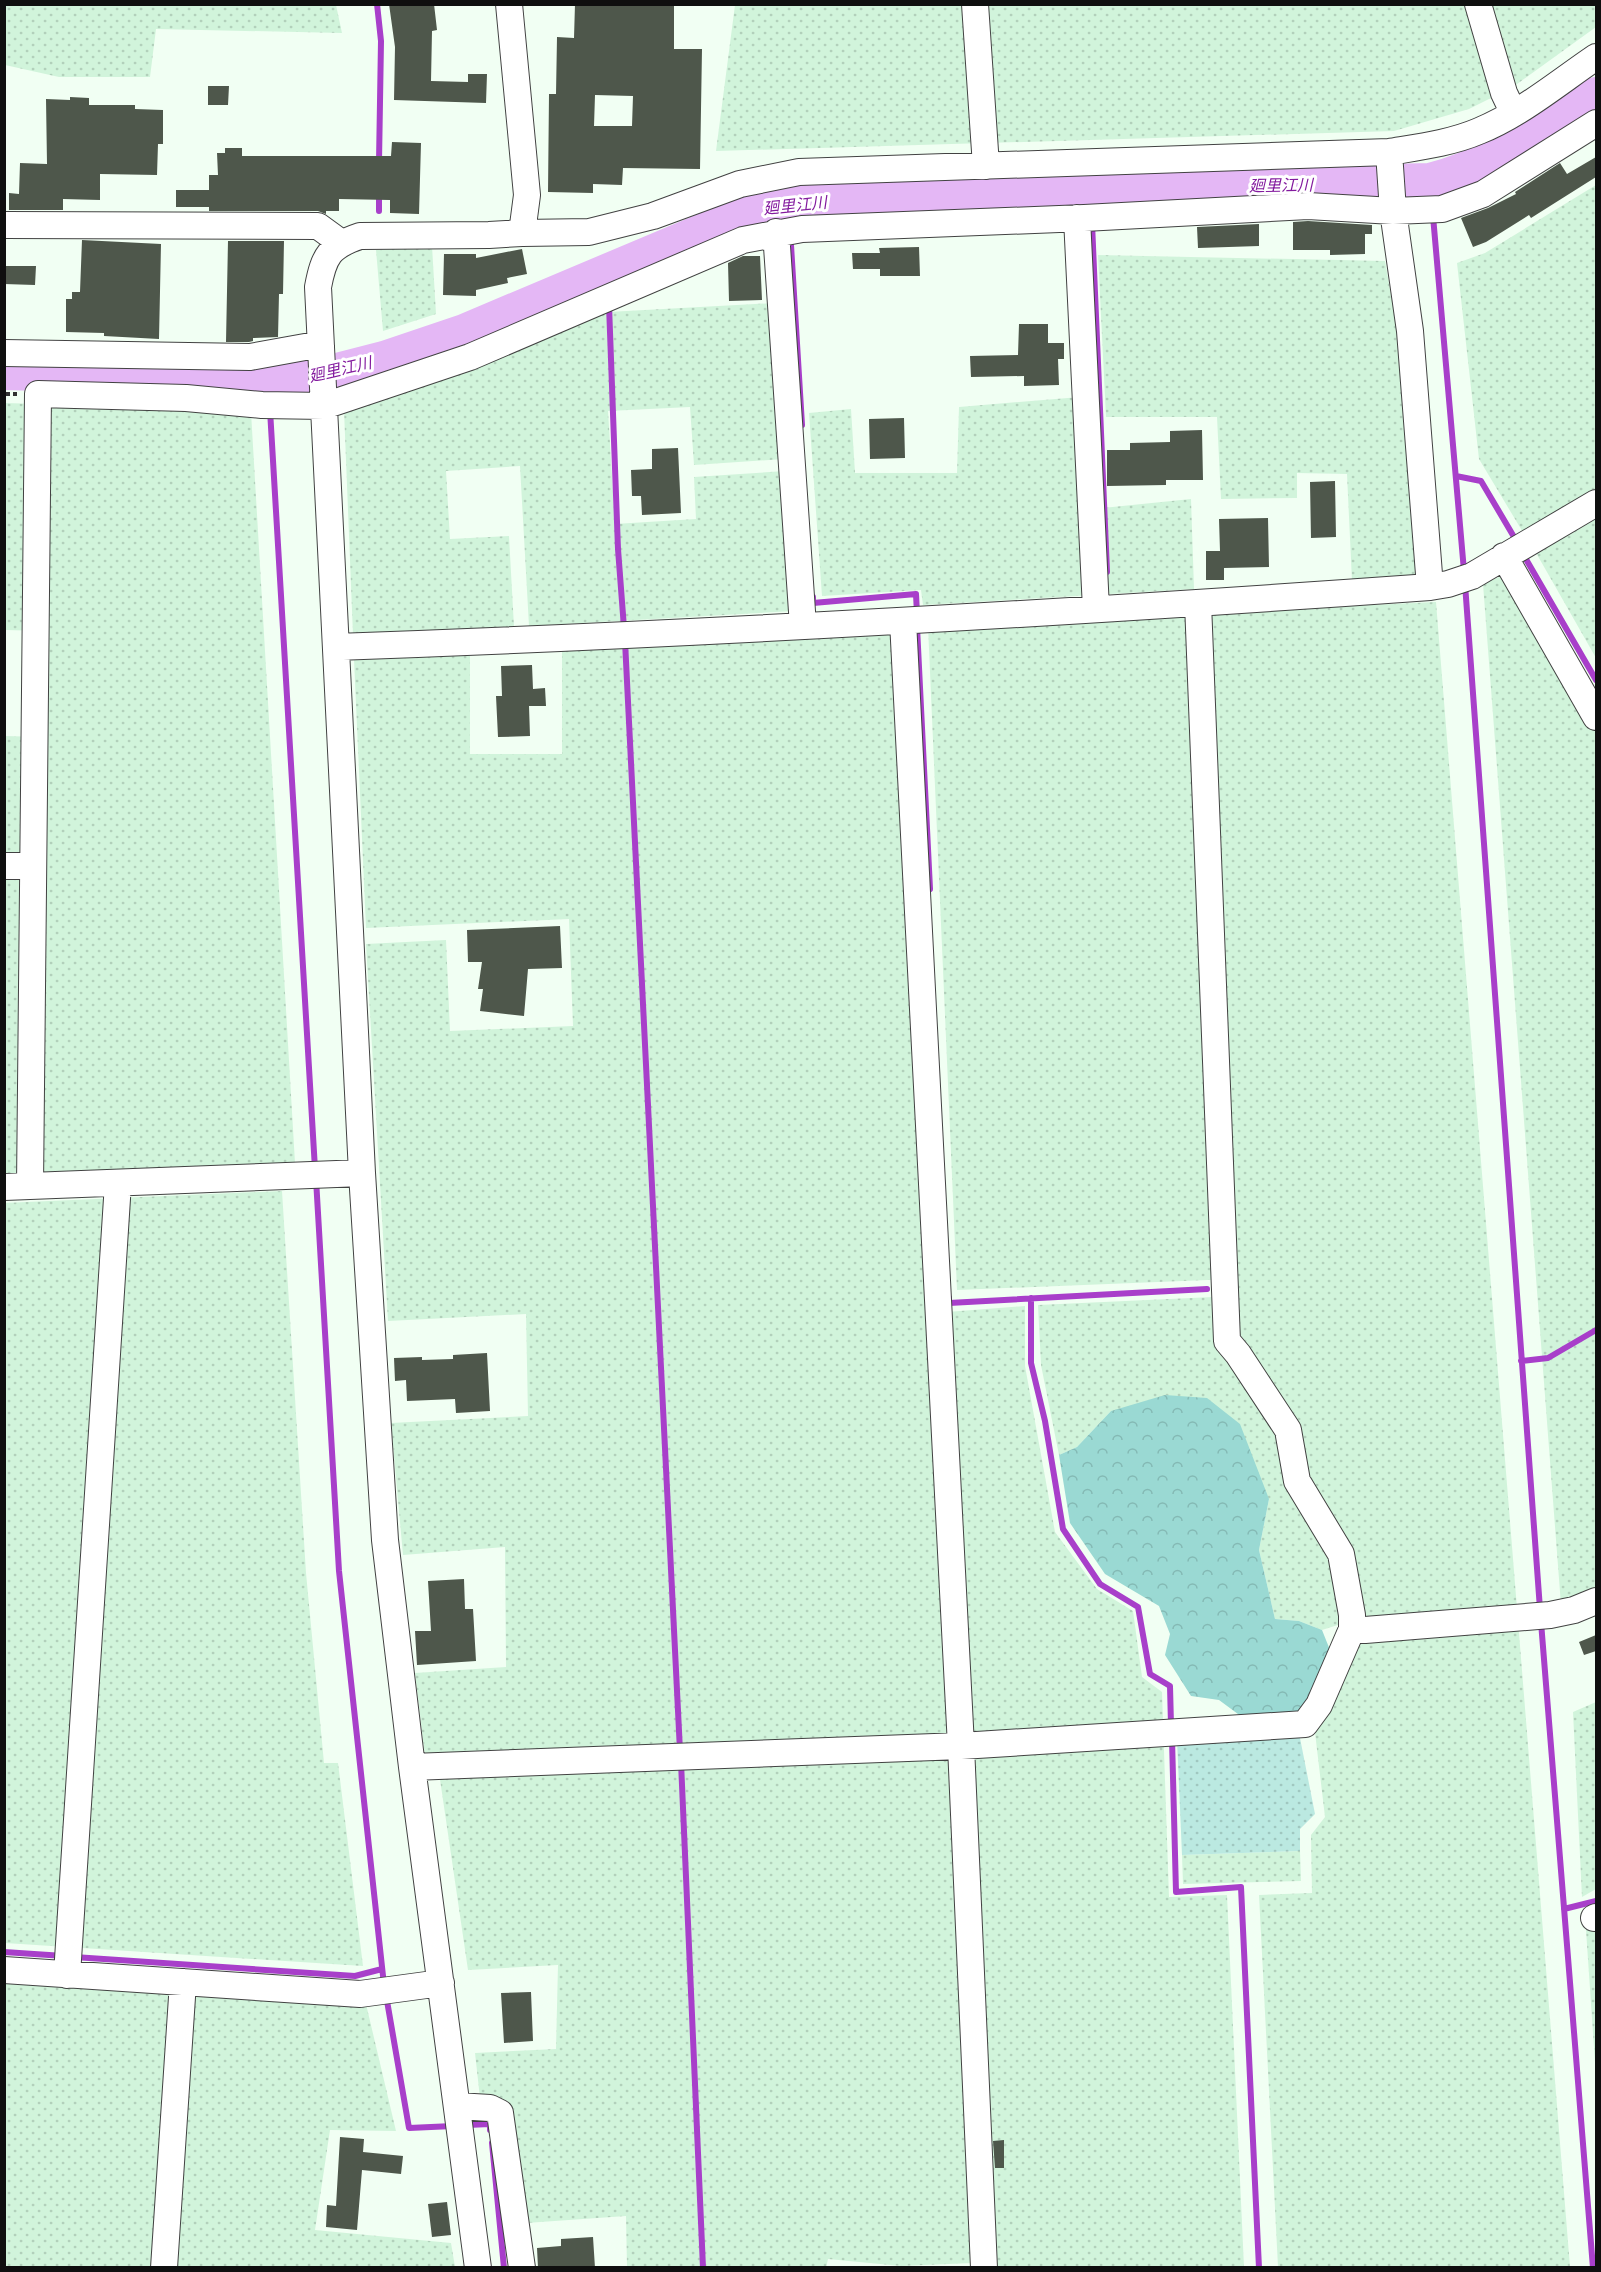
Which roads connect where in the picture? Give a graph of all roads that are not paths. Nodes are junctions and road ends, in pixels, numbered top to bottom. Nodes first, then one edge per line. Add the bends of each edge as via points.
1 (509, 4) edge
2 (975, 4) edge
3 (1478, 4) edge
4 (1596, 57) edge
5 (1513, 112) junction
6 (1596, 123) edge
7 (1390, 158) junction
8 (986, 166) junction
9 (1393, 208) junction
10 (1087, 217) junction
11 (4, 225) edge
12 (776, 232) junction
13 (522, 233) junction
14 (340, 242) junction
15 (321, 346) junction
16 (4, 353) edge
17 (324, 406) junction
18 (1596, 503) edge
19 (1514, 550) junction
20 (1439, 585) junction
21 (1198, 603) junction
22 (1096, 609) junction
23 (912, 620) junction
24 (803, 626) junction
25 (336, 647) junction
26 (1596, 717) edge
27 (4, 866) edge
28 (33, 866) junction
29 (362, 1173) junction
30 (118, 1183) junction
31 (30, 1186) junction
32 (4, 1187) edge
33 (1596, 1601) edge
34 (1352, 1629) junction
35 (961, 1746) junction
36 (412, 1767) junction
37 (68, 1963) junction
38 (4, 1970) edge
39 (183, 1982) junction
40 (441, 1983) junction
41 (459, 2119) junction
42 (164, 2268) edge
43 (478, 2268) edge
44 (522, 2268) edge
45 (984, 2268) edge

1 - 13 street via 527,195
2 - 8 street
3 - 5 street
4 - 5 street
5 - 7 street via 1479,131
6 - 9 street via 1483,194 1434,209
7 - 8 street
7 - 9 street
8 - 13 street via 799,172 740,183 653,216 589,232
9 - 10 street via 1308,206
9 - 20 street
10 - 12 street
10 - 22 street
11 - 14 street via 318,226
12 - 17 street via 743,240 470,357
12 - 24 street
13 - 14 street via 360,236
14 - 15 street via 322,265 318,287
15 - 16 street via 250,357
15 - 17 street
17 - 25 street
17 - 28 street via 38,394
18 - 19 street
19 - 20 street via 1472,576
19 - 26 street
20 - 21 street
21 - 22 street
21 - 34 street via 1227,1341 1288,1430 1297,1480 1341,1554
22 - 23 street
23 - 24 street
23 - 35 street
24 - 25 street
25 - 29 street
27 - 28 street
28 - 31 street
29 - 30 street
29 - 36 street via 385,1540
30 - 31 street
30 - 37 street
31 - 32 street
33 - 34 street via 1541,1616
34 - 35 street via 1319,1705 1305,1724
35 - 36 street
35 - 45 street
36 - 40 street
37 - 38 street
37 - 39 street
39 - 40 street via 360,1994
39 - 42 street
40 - 41 street
41 - 43 street
41 - 44 street via 490,2108 500,2113

